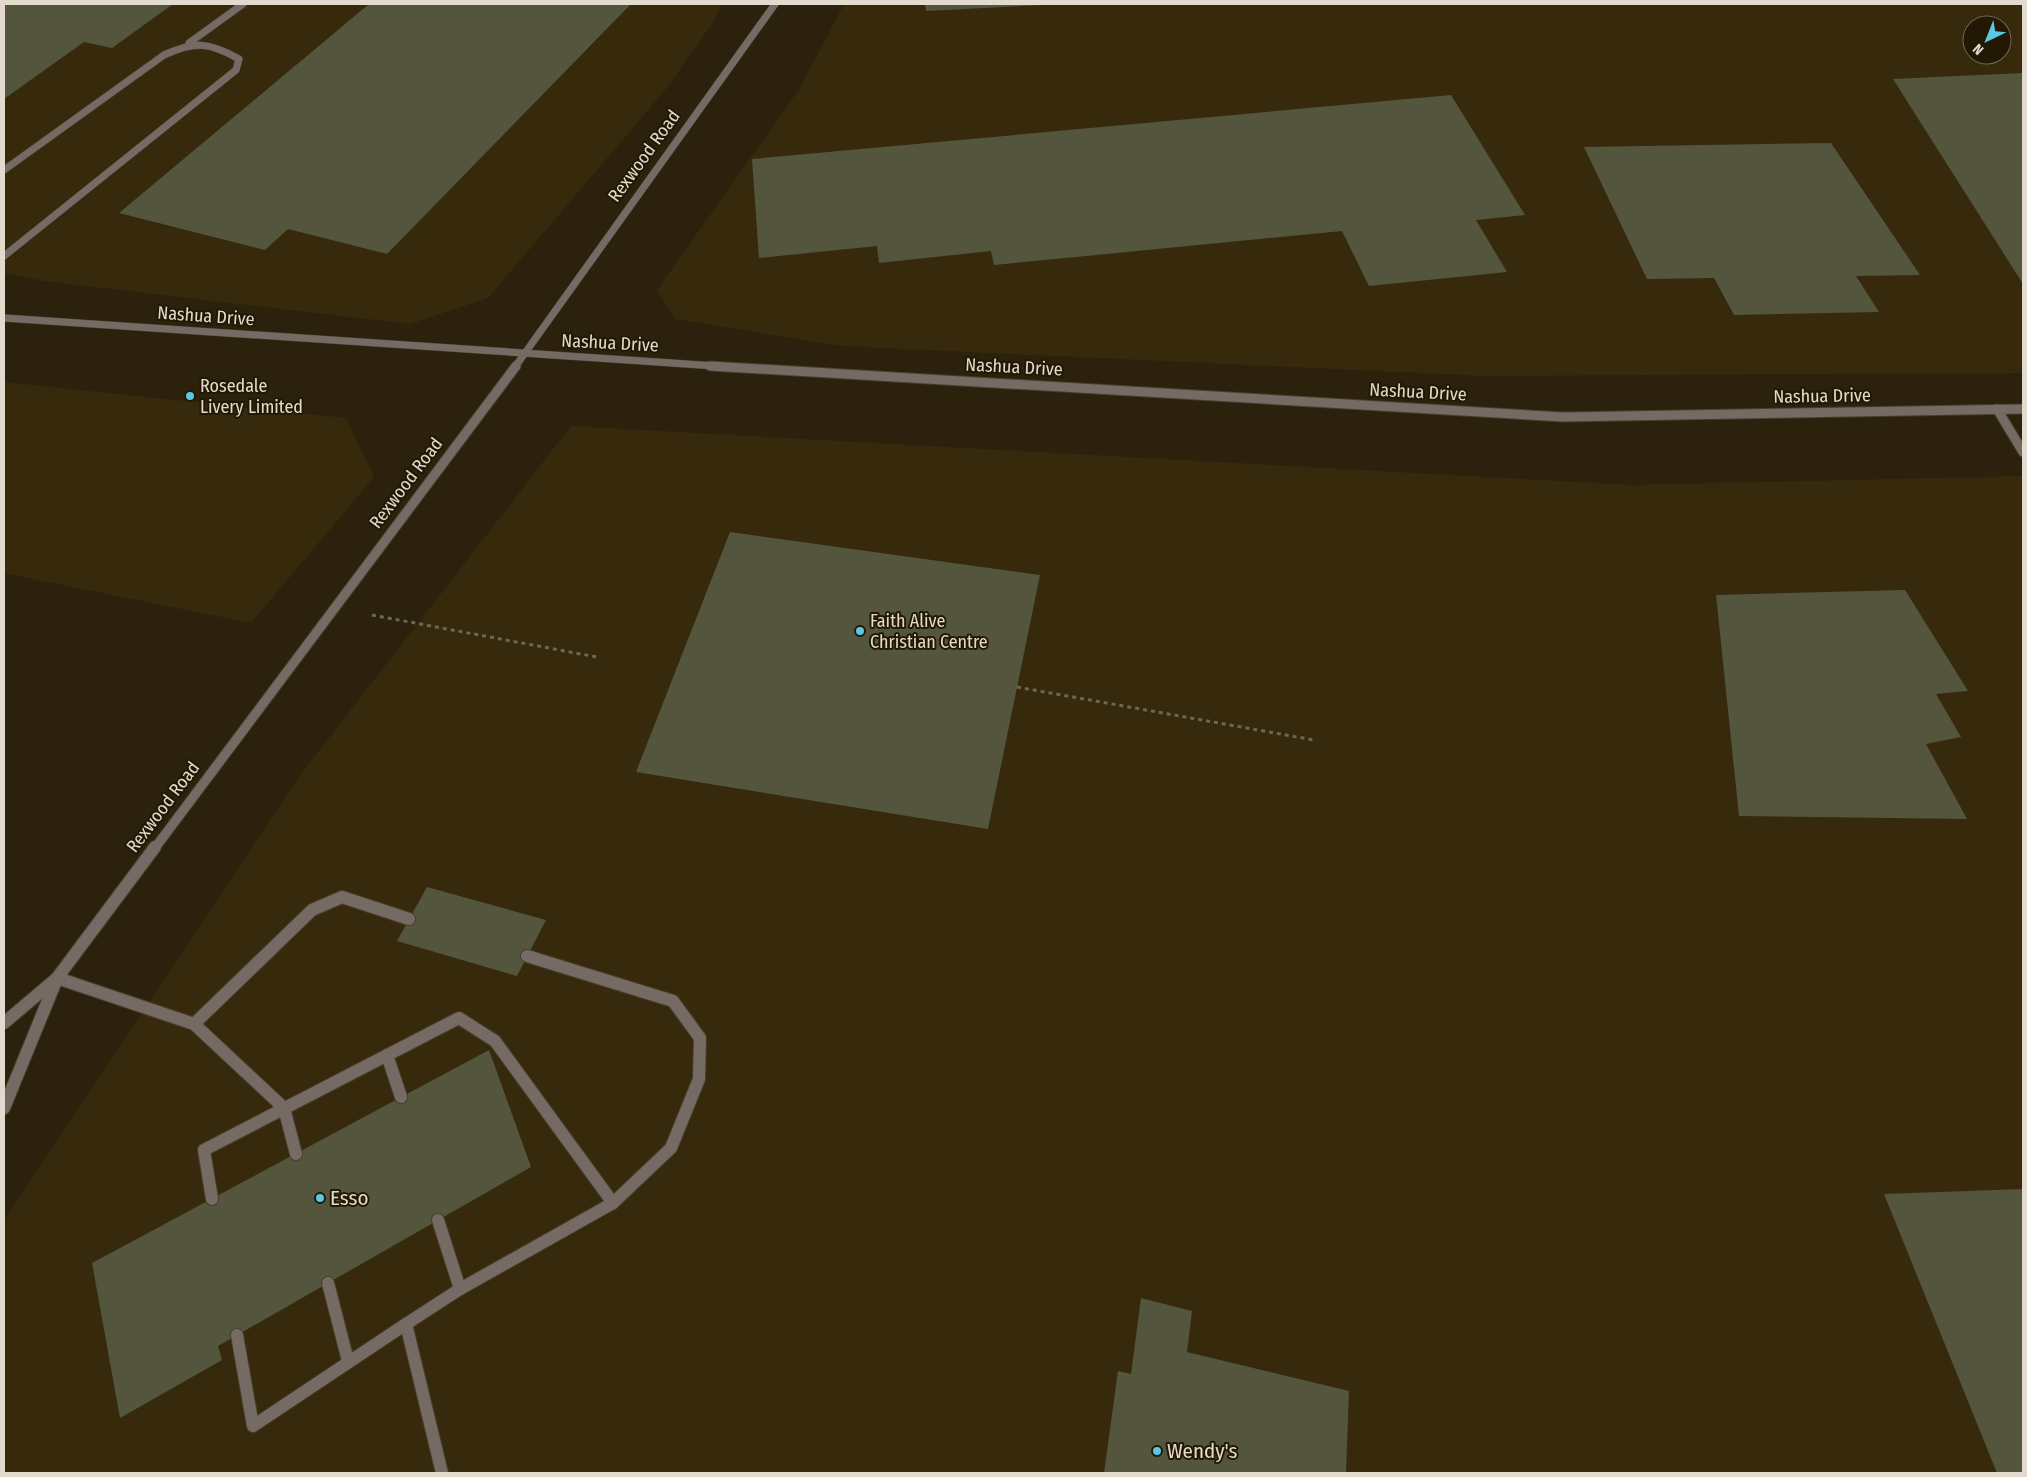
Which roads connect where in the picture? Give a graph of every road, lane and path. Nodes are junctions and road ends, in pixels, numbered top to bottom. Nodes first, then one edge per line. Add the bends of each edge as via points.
1 (243, 4) edge
2 (775, 4) edge
3 (189, 44) junction
4 (4, 170) edge
5 (4, 256) edge
6 (4, 318) edge
7 (524, 355) junction
8 (2023, 408) edge
9 (1997, 409) junction
10 (2023, 452) edge
11 (334, 608) junction
12 (598, 657) dead end
13 (1017, 687) dead end
14 (1314, 740) dead end
15 (410, 920) dead end
16 (527, 956) dead end
17 (57, 978) junction
18 (4, 1023) edge
19 (194, 1024) junction
20 (387, 1055) junction
21 (400, 1097) dead end
22 (4, 1108) edge
23 (284, 1108) junction
24 (296, 1154) dead end
25 (212, 1199) dead end
26 (613, 1203) junction
27 (438, 1220) dead end
28 (328, 1283) dead end
29 (460, 1288) junction
30 (406, 1324) junction
31 (237, 1336) dead end
32 (348, 1361) junction
33 (442, 1473) edge

1 - 3 street
2 - 7 street, Rexwood Road
3 - 4 street via 164,55
3 - 5 street via 212,45 226,51 239,59 236,70
6 - 7 street, Nashua Drive
7 - 9 street, Nashua Drive via 1563,416
7 - 11 street, Rexwood Road
8 - 9 street, Nashua Drive
9 - 10 street
11 - 12 path
11 - 17 street, Rexwood Road
13 - 14 path
15 - 19 street via 342,897 312,910
16 - 26 street via 673,1001 700,1038 699,1079 671,1148
17 - 18 street, Rexwood Road
17 - 19 street
17 - 22 street, Rexwood Road
19 - 23 street
20 - 21 street
20 - 23 street
20 - 26 street via 459,1018 494,1041
23 - 24 street
23 - 25 street via 204,1150
26 - 29 street
27 - 29 street
28 - 32 street
29 - 30 street
30 - 32 street
30 - 33 street
31 - 32 street via 253,1426

